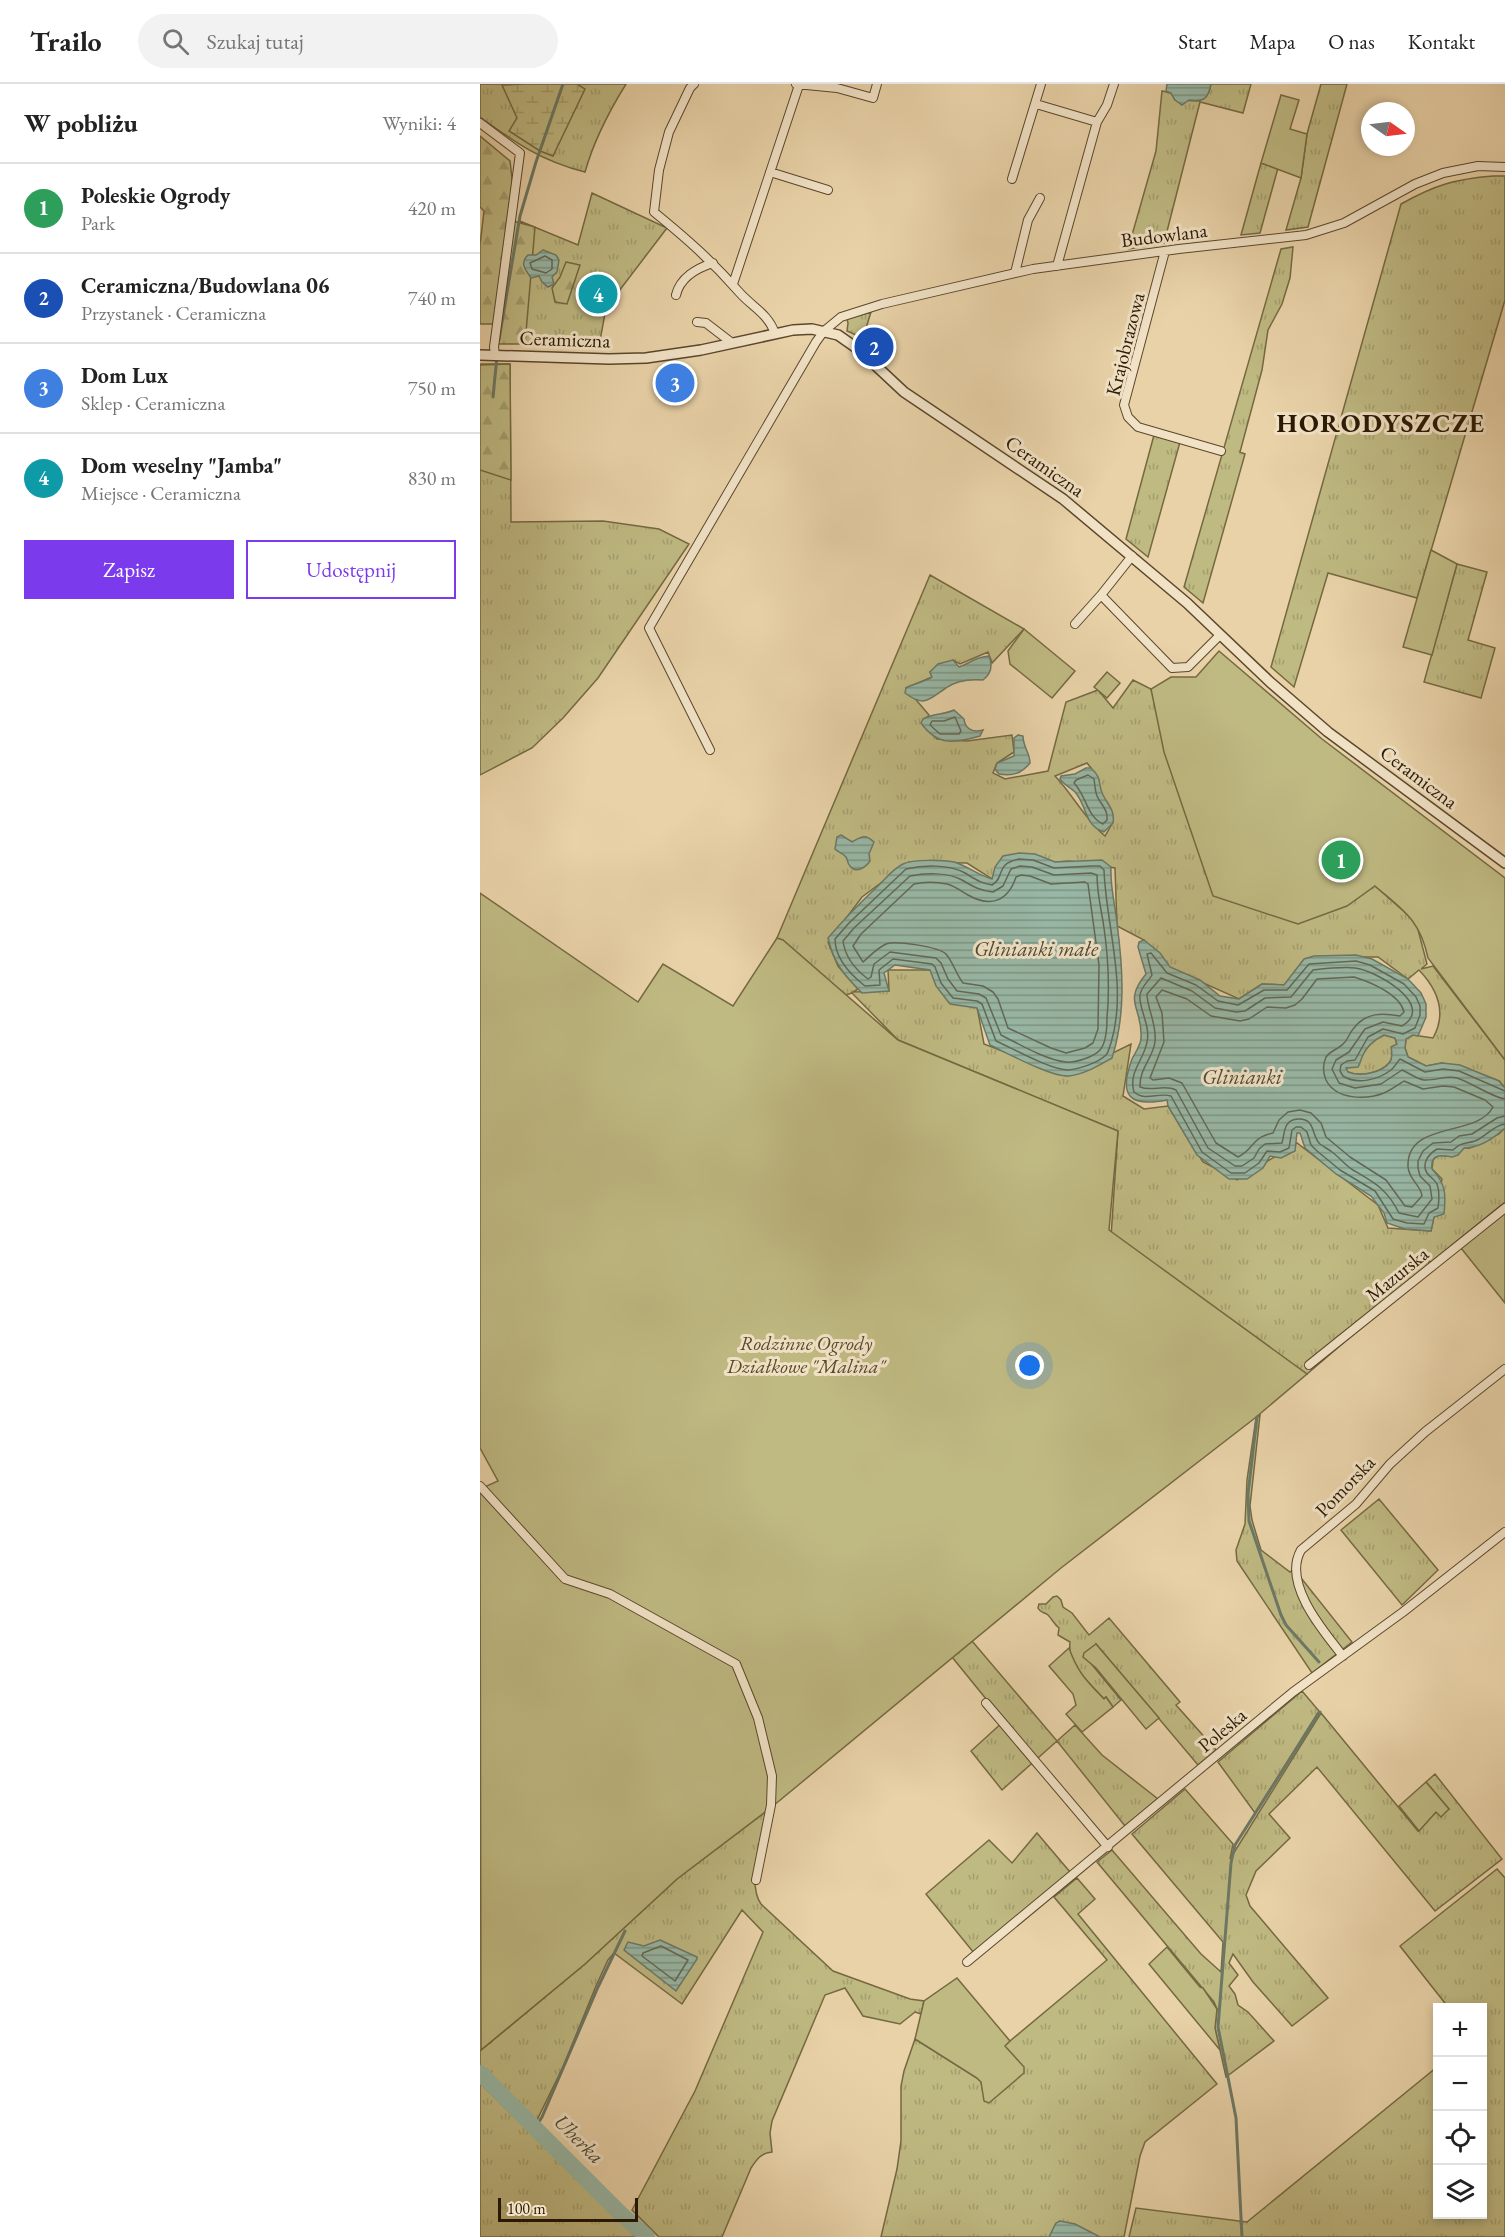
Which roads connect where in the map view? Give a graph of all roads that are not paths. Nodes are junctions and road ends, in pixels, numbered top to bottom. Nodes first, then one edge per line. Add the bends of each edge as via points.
1 (694, 84) edge
2 (797, 84) edge
3 (878, 84) edge
4 (1041, 84) edge
5 (1114, 84) edge
6 (1036, 104) junction
7 (1097, 122) junction
8 (480, 123) edge
9 (1505, 167) edge
10 (770, 172) junction
11 (1012, 179) dead end
12 (828, 190) dead end
13 (1040, 198) dead end
14 (1165, 251) junction
15 (713, 263) junction
16 (1057, 266) junction
17 (1015, 273) junction
18 (733, 285) junction
19 (676, 296) dead end
20 (697, 322) dead end
21 (824, 331) junction
22 (775, 334) junction
23 (732, 344) junction
24 (480, 355) edge
25 (497, 355) junction
26 (1221, 451) dead end
27 (1132, 556) junction
28 (1101, 594) junction
29 (1075, 624) dead end
30 (1220, 635) junction
31 (710, 750) dead end
32 (1505, 863) edge
33 (1505, 1208) edge
34 (1309, 1365) dead end
35 (1505, 1369) edge
36 (480, 1486) edge
37 (1505, 1532) edge
38 (1343, 1656) junction
39 (986, 1703) dead end
40 (1108, 1847) junction
41 (756, 1880) dead end
42 (967, 1962) dead end

1 - 15 street via 669,132 654,212
2 - 3 street via 837,88 873,98
2 - 10 street
4 - 6 street
5 - 7 street
6 - 7 street
6 - 11 street
7 - 16 street
8 - 25 street via 520,153 494,347
9 - 14 street, Budowlana via 1478,166 1443,173 1344,223 1306,235
10 - 12 street
10 - 18 street
13 - 17 street via 1029,220
14 - 16 street, Budowlana
14 - 26 street, Krajobrazowa via 1124,405 1128,417 1138,427
15 - 18 street
15 - 19 street via 691,273
16 - 17 street, Budowlana
17 - 21 street, Budowlana via 882,304 841,317
18 - 22 street via 771,322
20 - 23 street via 706,322
21 - 22 street, Ceramiczna via 803,329
21 - 27 street, Ceramiczna via 848,342 904,392 1063,499
21 - 31 street via 649,628
22 - 23 street, Ceramiczna
23 - 25 street, Ceramiczna via 646,358
24 - 25 street, Ceramiczna
27 - 28 street
27 - 30 street, Ceramiczna
28 - 29 street
28 - 30 street via 1172,668 1188,667
30 - 32 street, Ceramiczna via 1328,732
33 - 34 street, Mazurska
35 - 38 street, Pomorska via 1390,1464 1356,1504 1297,1557 1295,1572 1302,1594 1316,1622
36 - 41 street via 565,1579 610,1594 736,1664 758,1718 772,1776 771,1804
37 - 38 street, Poleska
38 - 40 street, Poleska via 1293,1692
39 - 40 street
40 - 42 street, Poleska

